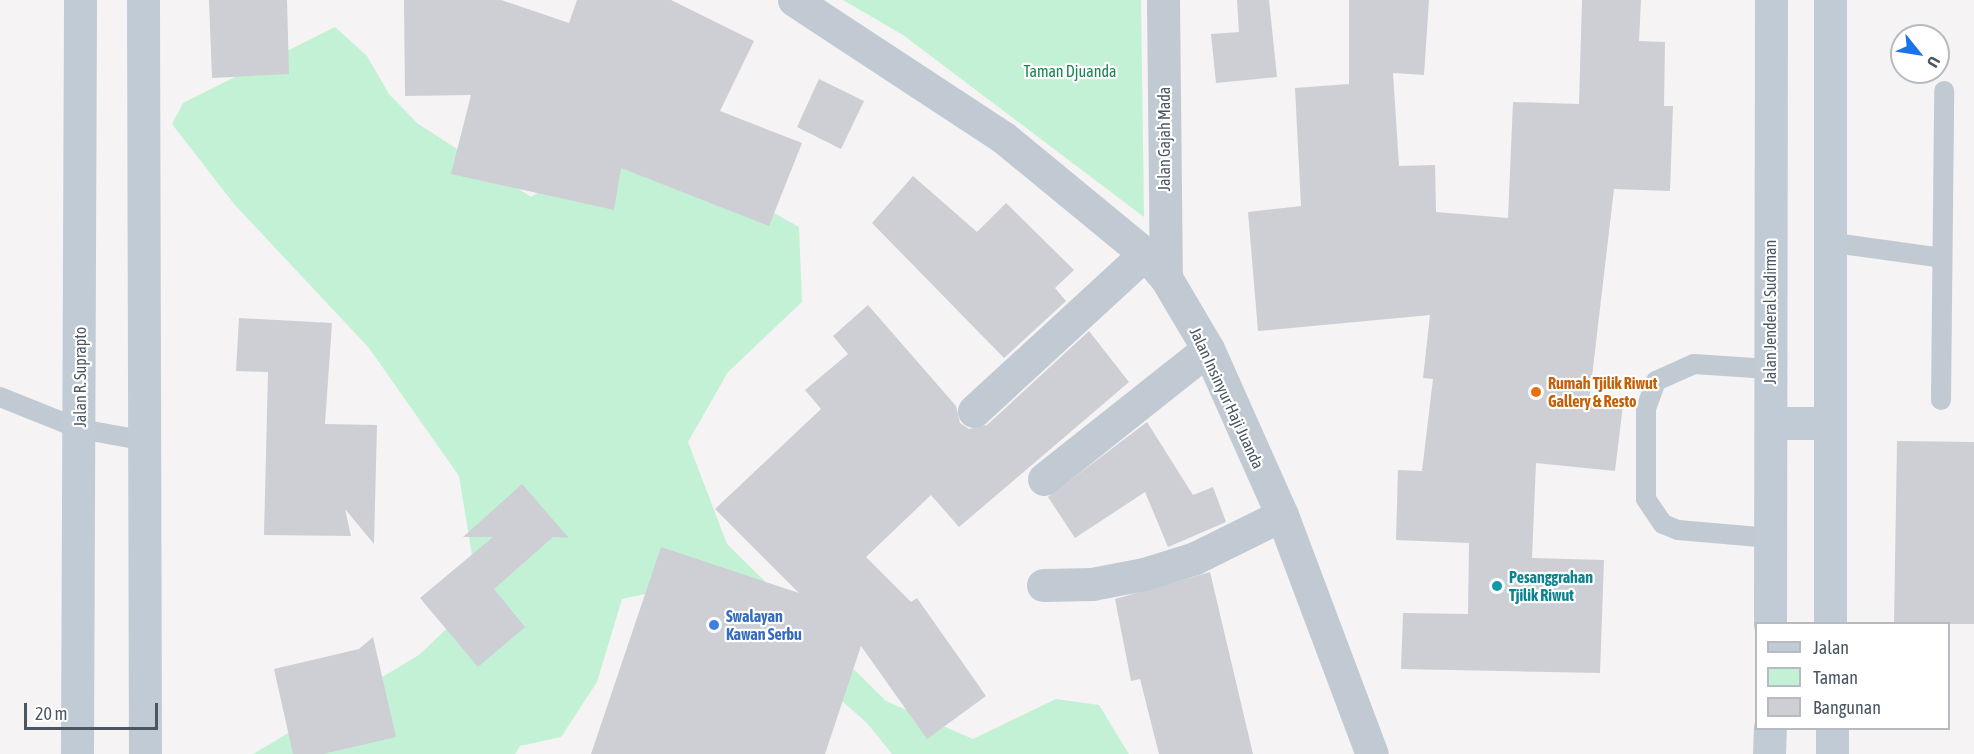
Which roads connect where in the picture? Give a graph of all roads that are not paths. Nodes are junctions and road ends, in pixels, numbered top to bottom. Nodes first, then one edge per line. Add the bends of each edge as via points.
1 (80, 0) edge
2 (143, 0) edge
3 (794, 0) edge
4 (1163, 0) edge
5 (1772, 0) edge
6 (1830, 0) edge
7 (1944, 91) dead end
8 (1827, 242) junction
9 (1942, 258) junction
10 (1155, 266) junction
11 (1208, 349) junction
12 (1769, 369) junction
13 (0, 397) edge
14 (1941, 400) dead end
15 (974, 411) dead end
16 (1771, 423) junction
17 (1828, 423) junction
18 (80, 429) junction
19 (142, 440) junction
20 (1044, 479) dead end
21 (1282, 515) junction
22 (1771, 538) junction
23 (1043, 585) dead end
24 (1770, 622) edge
25 (1830, 622) edge
26 (1770, 730) edge
27 (1832, 730) edge
28 (77, 754) edge
29 (144, 754) edge
30 (1372, 754) edge
31 (1769, 754) edge
32 (1832, 754) edge

1 - 18 main road, Jalan R. Suprapto
2 - 19 main road
3 - 10 street, Jalan Insinyur Haji Juanda via 1004,138
4 - 10 street, Jalan Gajah Mada
5 - 12 main road, Jalan Jenderal Sudirman
6 - 8 main road
7 - 9 lane
8 - 9 lane
8 - 17 main road
9 - 14 lane
10 - 11 street, Jalan Insinyur Haji Juanda
10 - 15 street
11 - 20 street
11 - 21 street, Jalan Insinyur Haji Juanda
12 - 16 main road, Jalan Jenderal Sudirman
12 - 22 lane via 1694,364 1656,381 1646,408 1646,499 1663,524 1678,530
13 - 18 lane
16 - 17 main road
16 - 22 main road, Jalan Jenderal Sudirman
17 - 25 main road
18 - 19 lane
18 - 28 main road, Jalan R. Suprapto
19 - 29 main road
21 - 23 street via 1195,558 1144,574 1092,584
21 - 30 street, Jalan Insinyur Haji Juanda
22 - 24 main road, Jalan Jenderal Sudirman
26 - 31 main road
27 - 32 main road

